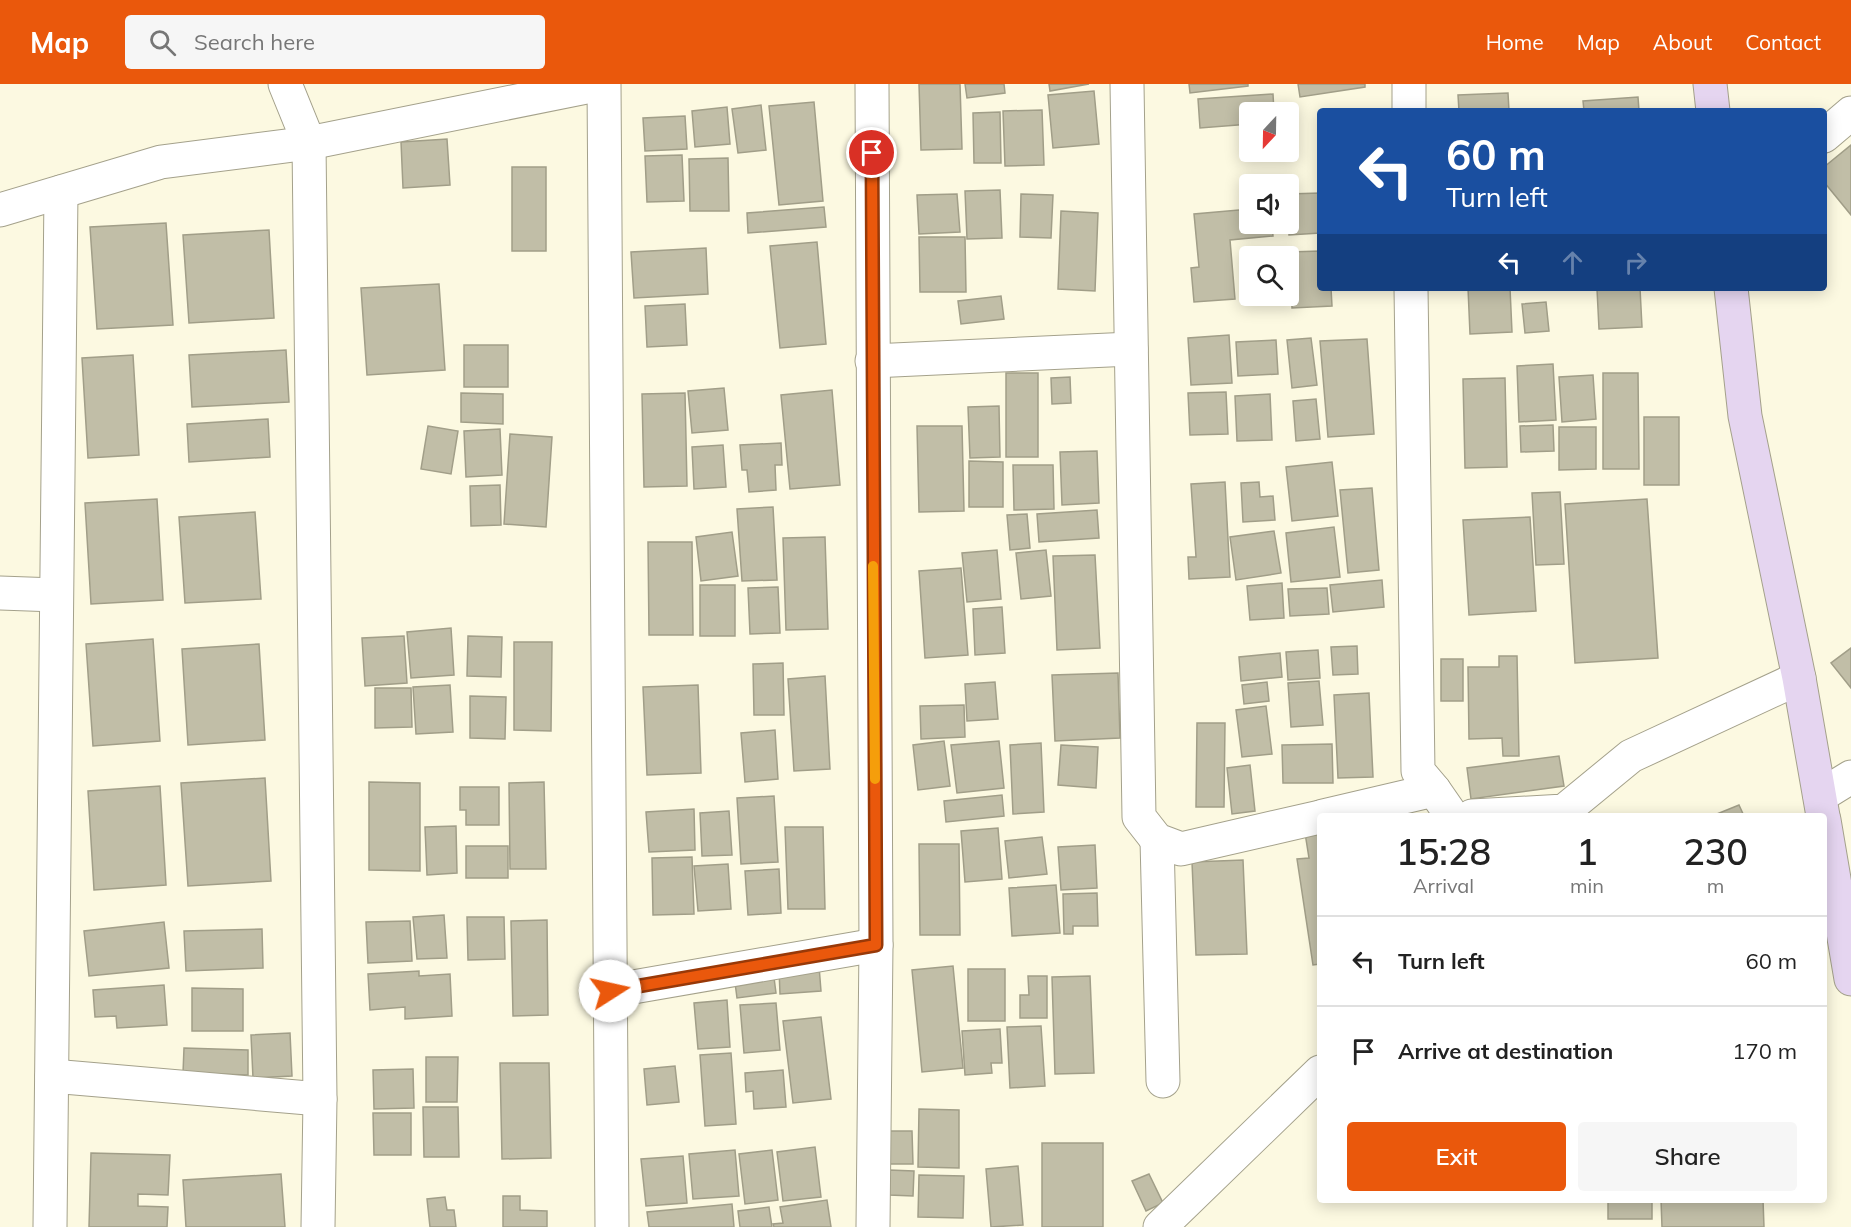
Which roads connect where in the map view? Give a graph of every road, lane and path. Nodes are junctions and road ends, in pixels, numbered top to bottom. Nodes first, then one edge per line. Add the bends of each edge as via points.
1 (285, 84) edge
2 (602, 84) edge
3 (872, 84) edge
4 (1127, 84) edge
5 (1409, 84) edge
6 (1710, 84) edge
7 (1409, 108) edge
8 (1713, 108) edge
9 (1851, 113) edge
10 (1827, 133) edge
11 (309, 143) junction
12 (61, 192) junction
13 (0, 210) edge
14 (1411, 291) edge
15 (1731, 291) edge
16 (1131, 349) junction
17 (872, 361) junction
18 (0, 593) edge
19 (56, 595) junction
20 (1799, 678) junction
21 (1631, 756) junction
22 (1851, 777) edge
23 (1443, 803) edge
24 (1822, 811) edge
25 (1350, 813) edge
26 (1541, 813) edge
27 (1580, 813) edge
28 (1317, 817) edge
29 (1156, 840) junction
30 (1827, 840) edge
31 (876, 945) junction
32 (1851, 979) edge
33 (610, 991) junction
34 (1317, 1075) edge
35 (52, 1076) junction
36 (1163, 1081) dead end
37 (320, 1099) junction
38 (50, 1227) edge
39 (318, 1227) edge
40 (612, 1227) edge
41 (873, 1227) edge
42 (1160, 1227) edge

1 - 11 street
2 - 11 street
2 - 33 street
3 - 17 street
4 - 16 street
5 - 7 street
6 - 8 street
9 - 10 street
11 - 12 street via 161,162
11 - 37 street
12 - 13 street
12 - 19 street
14 - 23 street via 1418,771
15 - 20 street via 1745,416
16 - 17 street
16 - 29 street via 1139,817
17 - 31 street
18 - 19 street
19 - 35 street
20 - 21 street
20 - 24 street
21 - 26 street via 1564,812
21 - 27 street
22 - 24 street
23 - 25 street
28 - 29 street via 1181,849
29 - 36 street
30 - 32 street
31 - 33 street
31 - 41 street
33 - 40 street
34 - 42 street
35 - 37 street
35 - 38 street
37 - 39 street

